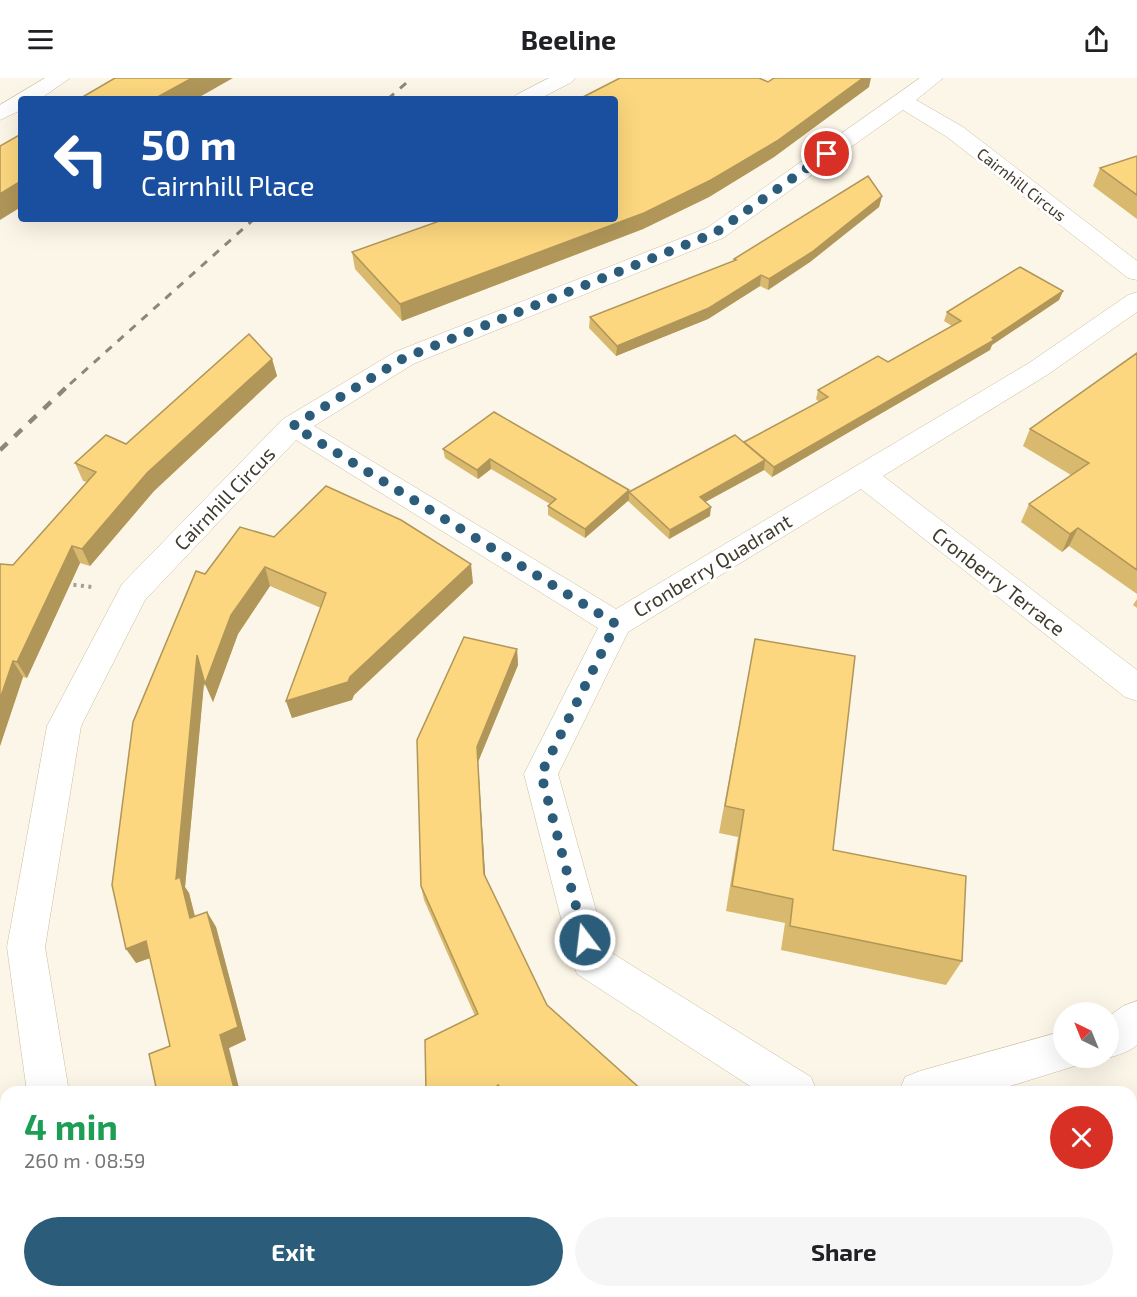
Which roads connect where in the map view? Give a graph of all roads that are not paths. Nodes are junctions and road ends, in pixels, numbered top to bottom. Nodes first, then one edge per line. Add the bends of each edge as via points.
1 (60, 78) edge
2 (565, 78) edge
3 (933, 78) edge
4 (30, 96) edge
5 (529, 96) edge
6 (902, 101) junction
7 (18, 103) edge
8 (0, 114) edge
9 (1137, 273) edge
10 (1137, 300) edge
11 (293, 426) junction
12 (861, 474) junction
13 (616, 624) junction
14 (1137, 688) edge
15 (13, 954) edge
16 (1137, 1020) edge
17 (1119, 1034) edge
18 (1053, 1054) edge
19 (46, 1086) edge
20 (787, 1086) edge
21 (941, 1086) edge

1 - 4 street
2 - 5 street
3 - 6 street, Cairnhill Circus
6 - 9 street, Cairnhill Circus via 955,132
6 - 11 street, Cairnhill Circus via 715,233 404,358
7 - 8 street
10 - 12 street, Cronberry Quadrant via 1038,369
11 - 13 street
11 - 15 street, Cairnhill Circus via 133,592 64,726
12 - 13 street, Cronberry Quadrant
12 - 14 street, Cronberry Terrace
13 - 20 street, Cronberry Quadrant via 541,774 591,961
15 - 19 street, Cairnhill Circus
16 - 17 street
18 - 21 street

